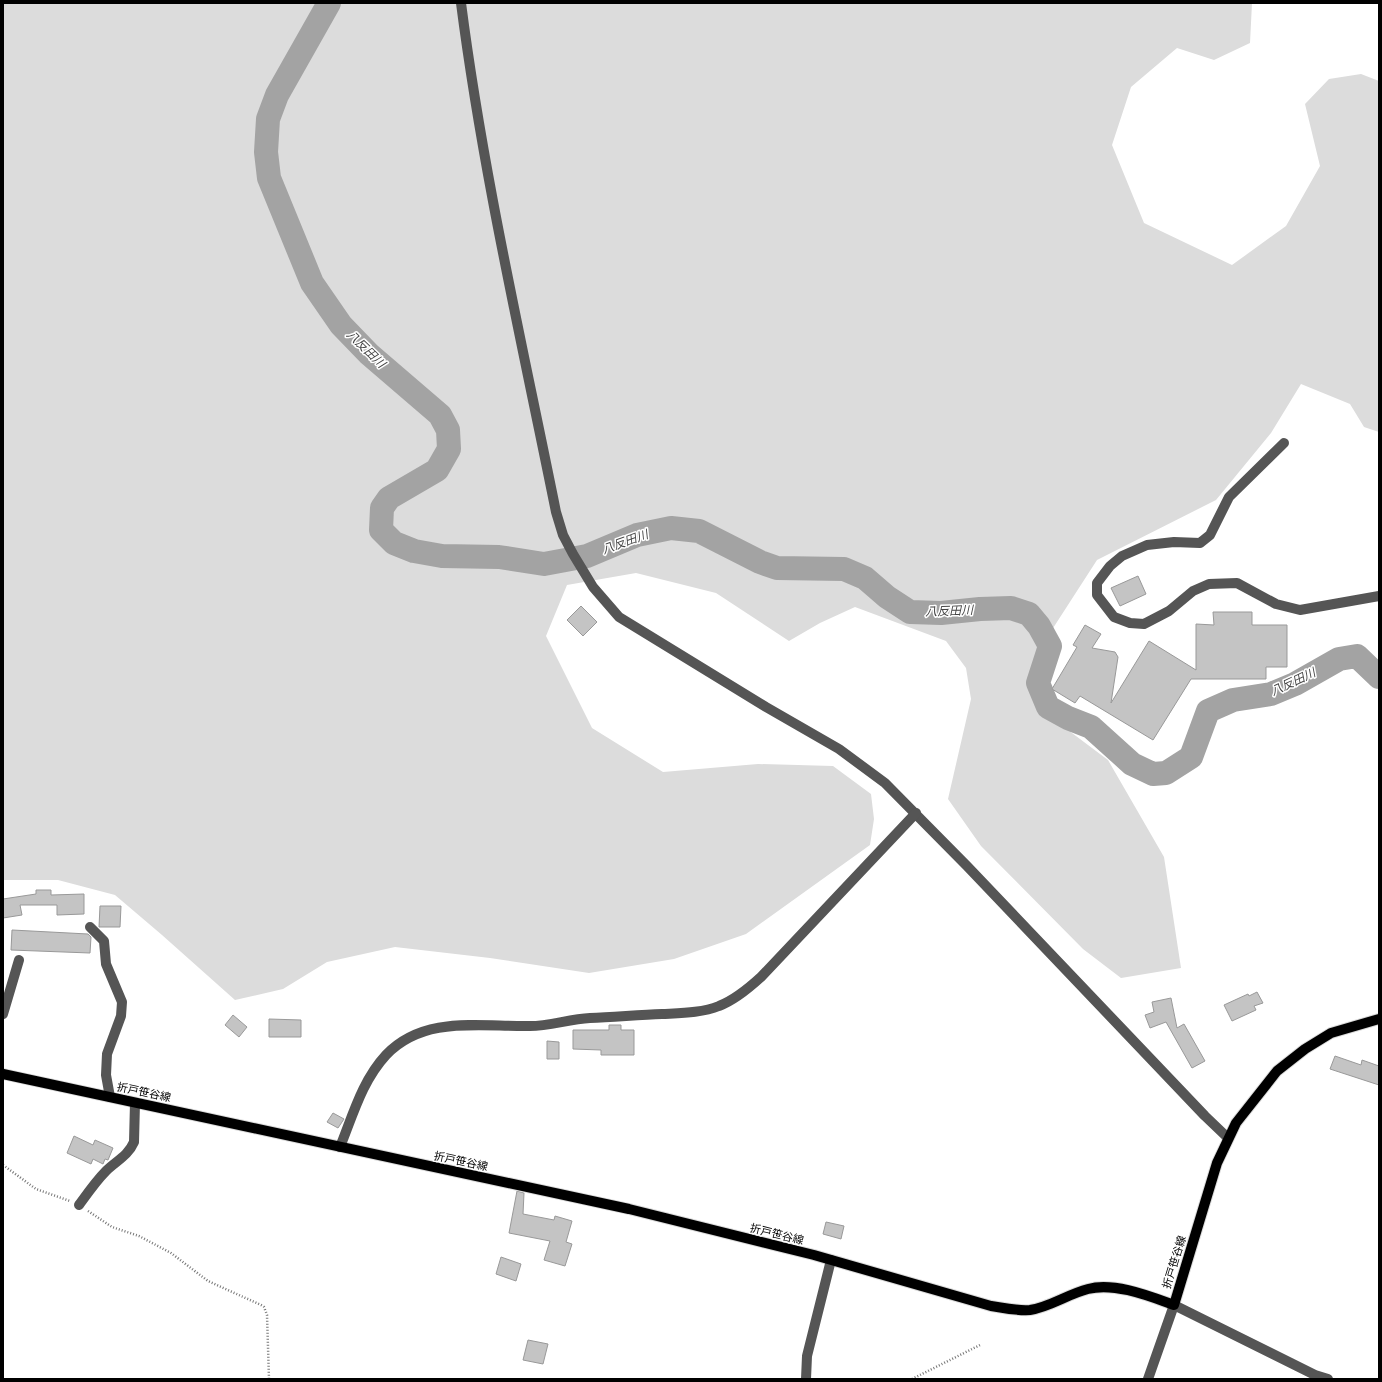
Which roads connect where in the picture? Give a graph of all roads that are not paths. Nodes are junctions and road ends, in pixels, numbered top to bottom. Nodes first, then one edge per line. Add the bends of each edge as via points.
1 (461, 3) edge
2 (1284, 443) dead end
3 (1379, 596) edge
4 (916, 813) junction
5 (90, 927) dead end
6 (20, 960) dead end
7 (3, 1014) edge
8 (1379, 1019) edge
9 (3, 1074) edge
10 (110, 1097) junction
11 (135, 1102) junction
12 (1228, 1138) junction
13 (340, 1147) junction
14 (79, 1205) road end
15 (832, 1260) junction
16 (1174, 1305) junction
17 (806, 1379) edge
18 (1148, 1379) edge
19 (1328, 1379) edge

1 - 4 street via 472,92 556,512 563,535 588,578 619,617 839,749 885,783
2 - 3 street via 1229,497 1210,535 1200,543 1147,545 1122,556 1110,566 1097,583 1097,595 1114,617 1130,623 1144,624 1169,611 1193,591 1209,584 1237,583 1276,604 1300,610
4 - 12 street
4 - 13 street via 761,977 729,1001 709,1009 681,1013 588,1018 544,1026 458,1024 435,1028 396,1046 386,1056 362,1090
5 - 10 street via 104,941 106,964 122,1002 121,1016 107,1054 106,1075
6 - 7 street
8 - 12 main road, 折戸笹谷線 via 1331,1033 1277,1071 1236,1123
9 - 10 main road, 折戸笹谷線
10 - 11 main road, 折戸笹谷線
11 - 13 main road, 折戸笹谷線
11 - 14 street via 132,1147 125,1156 104,1172
12 - 16 main road, 折戸笹谷線 via 1217,1163
13 - 15 main road, 折戸笹谷線 via 629,1209
15 - 16 main road, 折戸笹谷線 via 1013,1310 1031,1310 1089,1289 1124,1290
15 - 17 street via 807,1356
16 - 18 street
16 - 19 street via 1315,1375

